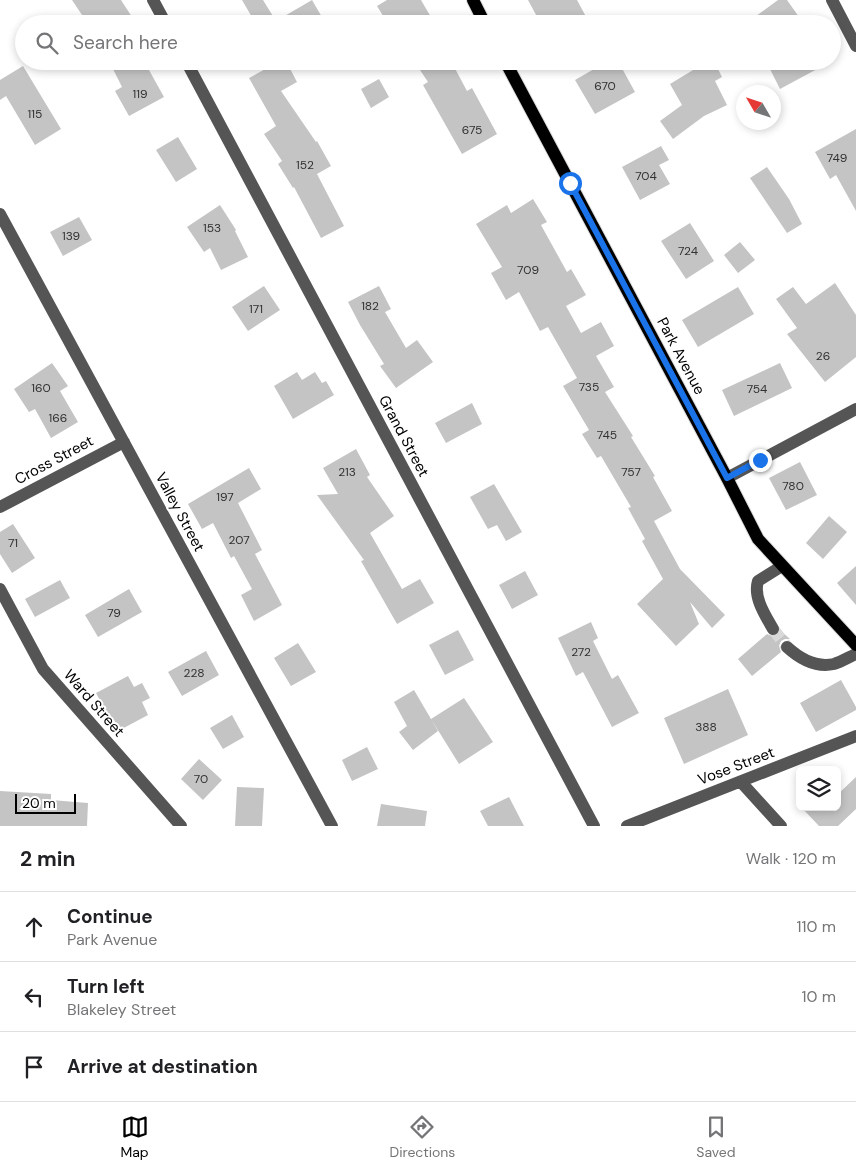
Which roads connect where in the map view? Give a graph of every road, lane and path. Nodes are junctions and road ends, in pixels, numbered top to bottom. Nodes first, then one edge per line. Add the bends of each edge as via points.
1 (153, 0) edge
2 (473, 0) edge
3 (832, 0) edge
4 (161, 15) edge
5 (481, 15) edge
6 (840, 15) edge
7 (841, 17) edge
8 (856, 46) edge
9 (191, 70) edge
10 (511, 70) edge
11 (0, 214) edge
12 (856, 408) edge
13 (124, 442) junction
14 (727, 478) junction
15 (0, 508) edge
16 (782, 566) junction
17 (0, 589) edge
18 (773, 629) tunnel mouth
19 (856, 645) edge
20 (787, 647) tunnel mouth
21 (856, 654) edge
22 (856, 736) edge
23 (741, 782) junction
24 (181, 826) edge
25 (332, 826) edge
26 (594, 826) edge
27 (627, 826) edge
28 (781, 826) edge

1 - 4 street
2 - 5 main road
3 - 6 street
7 - 8 street
9 - 26 street, Grand Street
10 - 14 main road, Park Avenue
11 - 13 street, Valley Street
12 - 14 street
13 - 15 street, Cross Street
13 - 25 street, Valley Street
14 - 16 main road, Park Avenue via 758,539
16 - 18 street via 758,581 756,588
16 - 19 main road, Park Avenue
17 - 24 street, Ward Street via 43,670
20 - 21 street via 812,663 823,665 835,664
22 - 23 street, Vose Street
23 - 27 street, Vose Street
23 - 28 street

